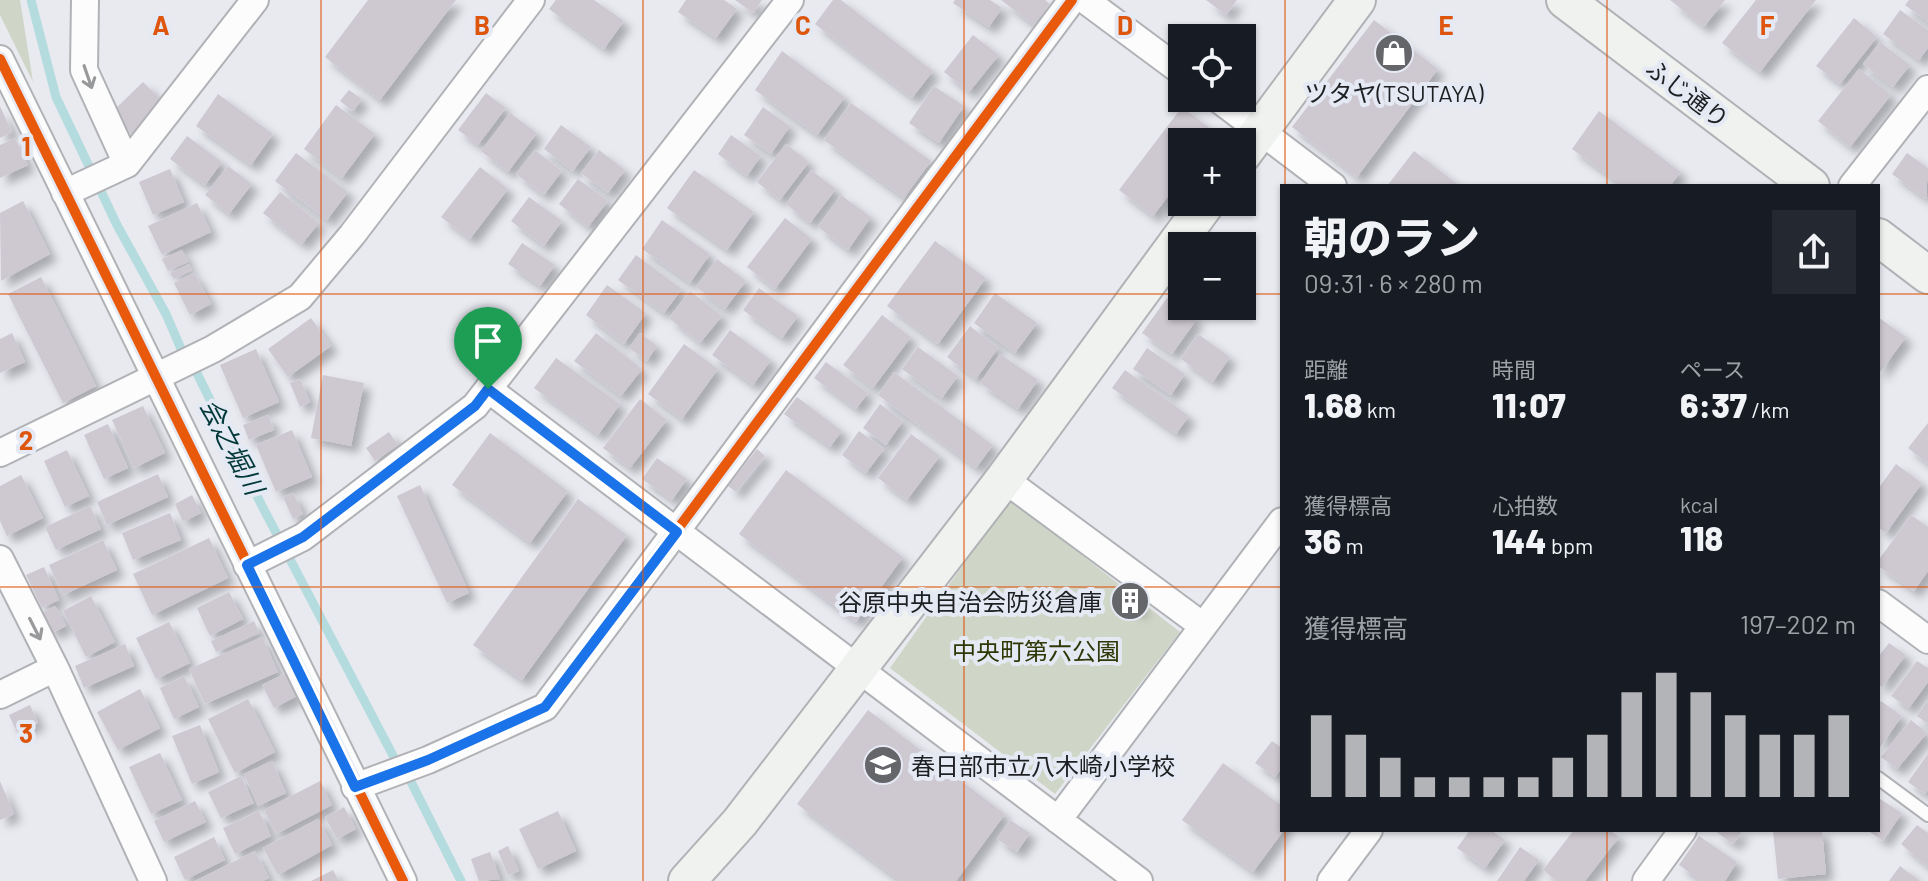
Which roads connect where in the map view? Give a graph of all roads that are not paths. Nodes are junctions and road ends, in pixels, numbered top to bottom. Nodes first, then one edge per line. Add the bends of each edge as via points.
1 (85, 0) edge
2 (255, 0) edge
3 (531, 0) edge
4 (790, 0) edge
5 (1072, 0) edge
6 (1085, 0) edge
7 (1357, 0) edge
8 (1565, 0) edge
9 (0, 59) edge
10 (1168, 62) edge
11 (1928, 89) edge
12 (1228, 112) edge
13 (1240, 128) edge
14 (1256, 135) edge
15 (1256, 145) edge
16 (120, 167) junction
17 (1329, 184) edge
18 (1808, 184) edge
19 (1854, 184) edge
20 (70, 190) junction
21 (1197, 216) edge
22 (1880, 239) edge
23 (1928, 275) edge
24 (160, 373) junction
25 (488, 389) junction
26 (0, 453) edge
27 (1004, 479) junction
28 (1280, 524) edge
29 (677, 532) junction
30 (0, 559) edge
31 (254, 561) junction
32 (1880, 604) edge
33 (1203, 626) junction
34 (1928, 640) edge
35 (55, 668) junction
36 (858, 669) junction
37 (0, 695) edge
38 (1880, 779) edge
39 (365, 784) junction
40 (1928, 815) edge
41 (1058, 820) junction
42 (1368, 832) edge
43 (1682, 832) edge
44 (153, 881) edge
45 (403, 881) edge
46 (687, 881) edge
47 (1139, 881) edge
48 (1331, 881) edge
49 (1646, 881) edge

1 -> 16 street via 84,70
2 - 16 street
3 - 24 street via 300,297 213,349
4 - 25 street
5 - 29 street
6 - 10 street
7 - 14 street
8 - 18 street, ふじ通り
9 - 20 street
11 - 19 street
12 - 13 street
15 - 17 street
16 - 20 street
20 - 24 street
21 - 27 street
22 - 23 street
24 - 26 street
24 - 31 street
25 - 29 street
25 - 31 street via 475,406 303,537
27 - 33 street
27 - 36 street
28 - 33 street
29 - 36 street
29 - 39 street via 545,707
30 -> 35 street
31 - 39 street
32 - 34 street
33 - 41 street
35 - 37 street
35 - 44 street
36 - 41 street
36 - 46 street via 740,822
38 - 40 lane
39 - 45 street
41 - 47 street
42 - 48 street
43 - 49 street

